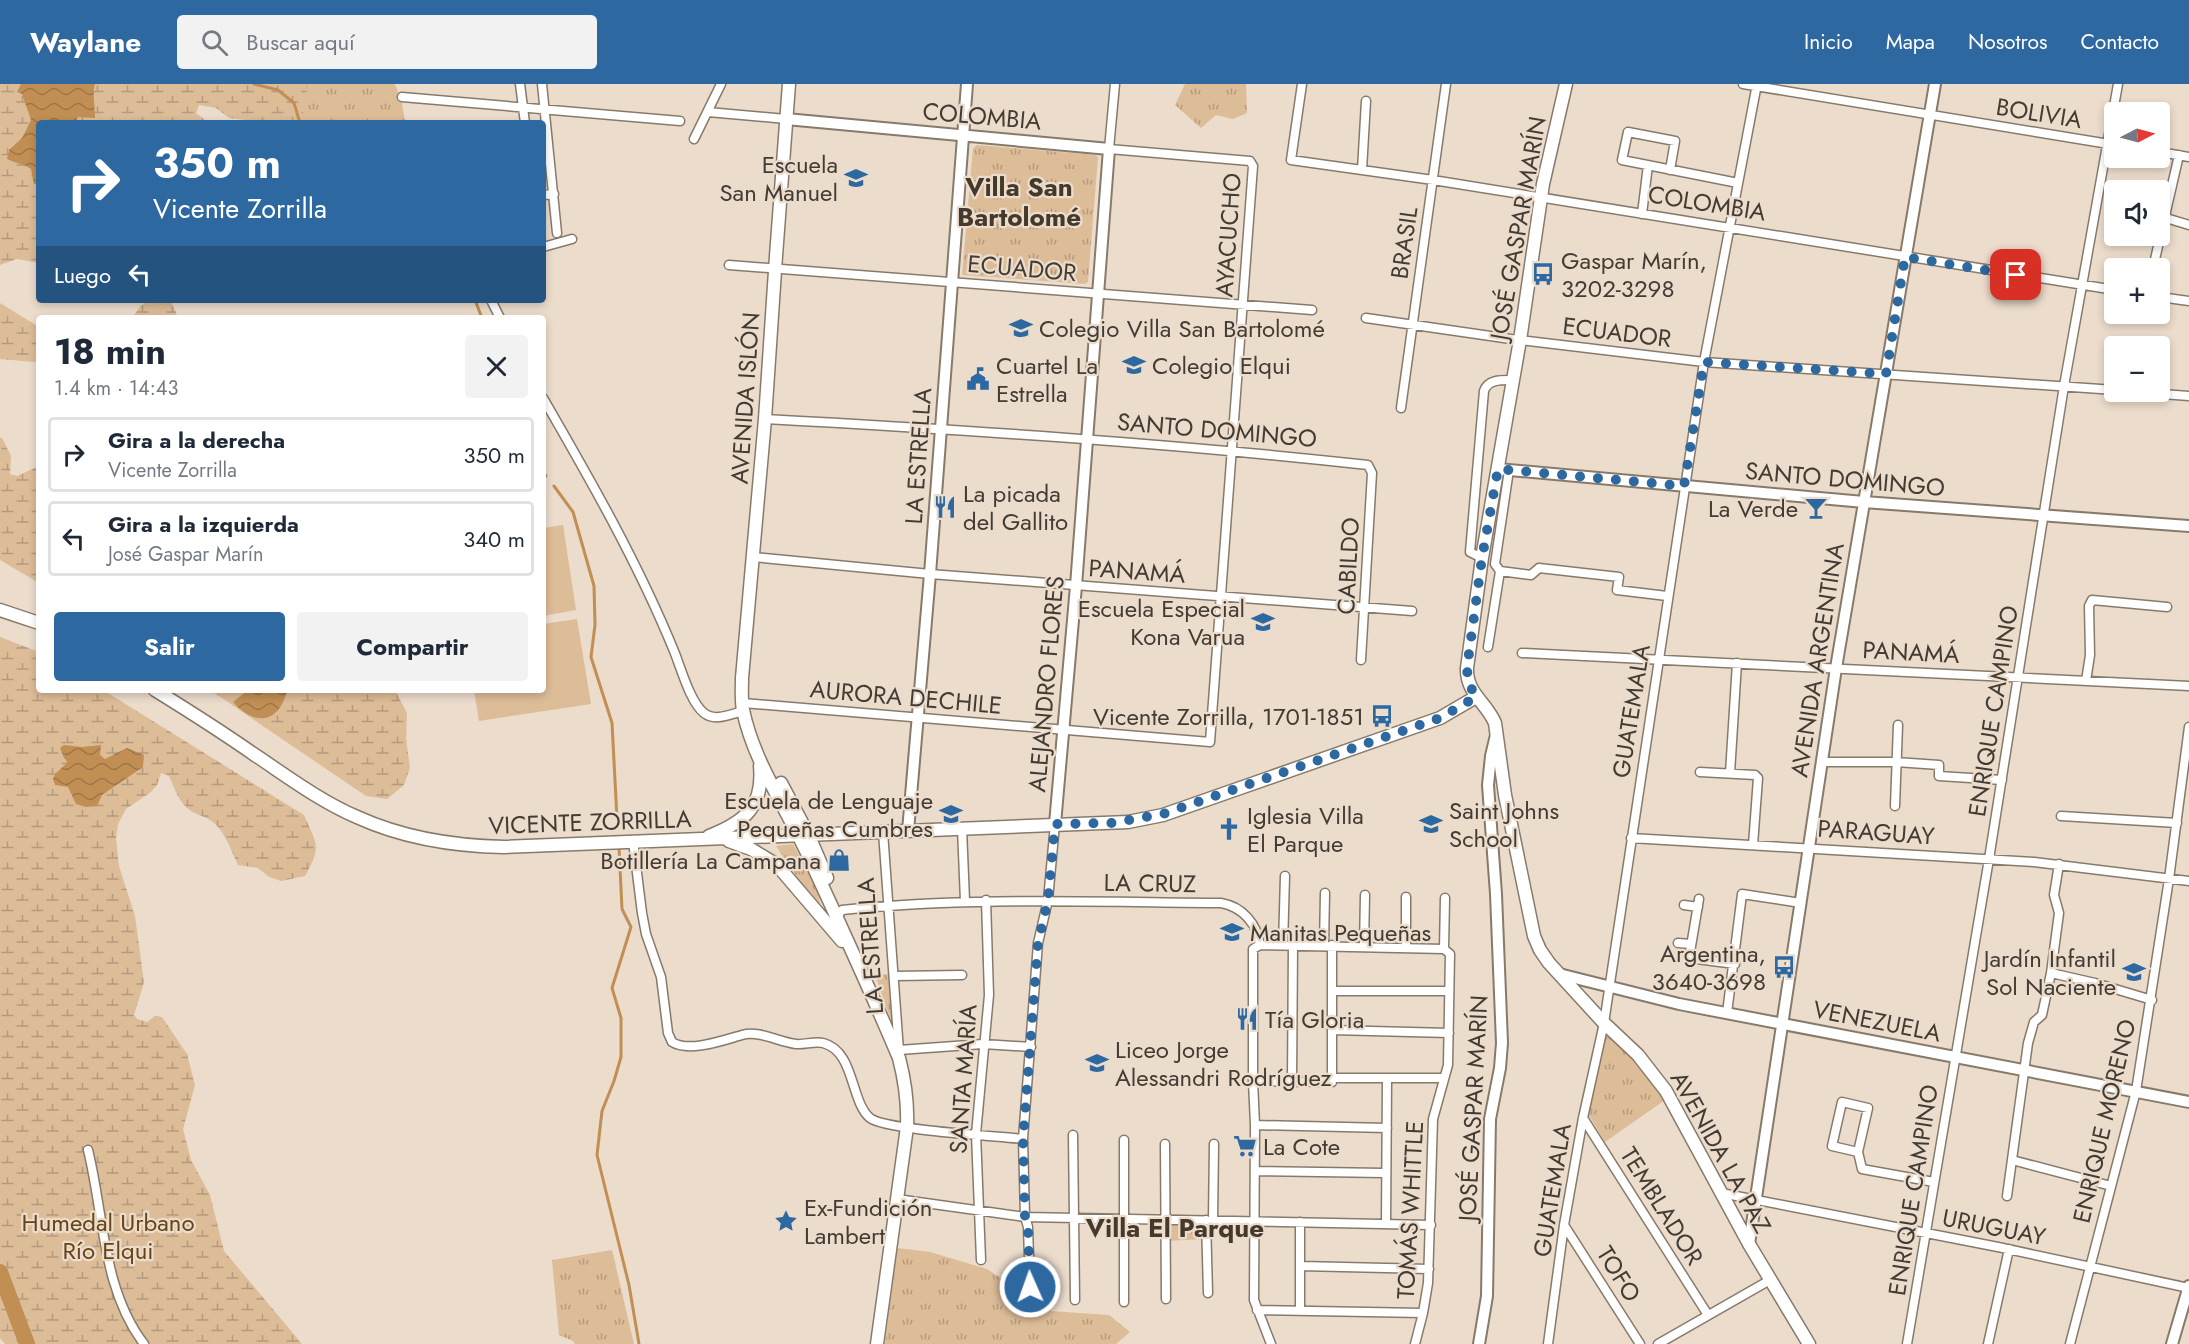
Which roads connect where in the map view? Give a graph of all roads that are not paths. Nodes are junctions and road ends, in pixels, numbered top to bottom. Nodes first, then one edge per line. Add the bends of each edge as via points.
1 (520, 84) edge
2 (542, 84) edge
3 (721, 84) edge
4 (789, 84) edge
5 (967, 84) edge
6 (1115, 84) edge
7 (1302, 84) edge
8 (1446, 84) edge
9 (1566, 84) edge
10 (1743, 84) edge
11 (1935, 84) edge
12 (2118, 84) edge
13 (1757, 85) edge
14 (402, 97) dead end
15 (1366, 101) dead end
16 (2116, 102) edge
17 (523, 106) junction
18 (545, 108) junction
19 (708, 112) junction
20 (1930, 115) junction
21 (786, 119) junction
22 (525, 120) edge
23 (680, 121) dead end
24 (963, 136) junction
25 (694, 139) dead end
26 (2104, 143) edge
27 (1109, 149) junction
28 (2170, 154) edge
29 (2179, 155) junction
30 (2189, 157) edge
31 (1252, 163) joint
32 (1648, 165) junction
33 (2106, 168) edge
34 (1362, 170) junction
35 (1670, 170) junction
36 (1433, 180) junction
37 (1738, 183) junction
38 (554, 194) junction
39 (546, 195) edge
40 (1541, 197) junction
41 (2170, 199) edge
42 (1642, 214) junction
43 (2170, 219) edge
44 (2189, 225) edge
45 (1729, 229) junction
46 (557, 233) dead end
47 (572, 239) dead end
48 (546, 246) edge
49 (1905, 257) junction
50 (729, 265) dead end
51 (775, 267) junction
52 (952, 282) junction
53 (2082, 285) junction
54 (2104, 288) edge
55 (1097, 293) junction
56 (2170, 298) edge
57 (2189, 301) edge
58 (1242, 305) junction
59 (1312, 310) dead end
60 (1366, 318) dead end
61 (1413, 324) junction
62 (1520, 340) junction
63 (1704, 362) junction
64 (1886, 374) junction
65 (1513, 380) junction
66 (2064, 386) junction
67 (2104, 389) edge
68 (2170, 395) edge
69 (2189, 396) edge
70 (546, 403) edge
71 (1401, 408) dead end
72 (765, 419) junction
73 (941, 429) junction
74 (1087, 439) junction
75 (1232, 450) junction
76 (1503, 469) junction
77 (1372, 473) joint
78 (1684, 486) junction
79 (1864, 502) junction
80 (2044, 515) junction
81 (2189, 526) edge
82 (753, 557) junction
83 (1482, 558) junction
84 (1500, 571) junction
85 (930, 574) junction
86 (1076, 586) junction
87 (1667, 596) junction
88 (1220, 597) junction
89 (1365, 607) junction
90 (2167, 607) dead end
91 (0, 610) edge
92 (1412, 611) dead end
93 (36, 622) edge
94 (1488, 647) dead end
95 (1522, 653) dead end
96 (1658, 658) junction
97 (1361, 660) dead end
98 (1737, 663) junction
99 (1836, 668) junction
100 (2018, 678) junction
101 (2086, 681) junction
102 (2189, 686) edge
103 (160, 693) edge
104 (1476, 697) junction
105 (744, 709) junction
106 (917, 717) junction
107 (1898, 725) dead end
108 (2189, 727) edge
109 (1062, 729) junction
110 (1497, 730) junction
111 (1210, 742) joint
112 (759, 758) junction
113 (1822, 762) junction
114 (1896, 762) junction
115 (1700, 772) dead end
116 (1730, 773) junction
117 (2002, 780) junction
118 (1895, 806) dead end
119 (2061, 816) dead end
120 (2177, 823) junction
121 (1055, 824) junction
122 (962, 828) junction
123 (908, 831) junction
124 (883, 832) junction
125 (803, 834) junction
126 (1631, 838) junction
127 (706, 839) junction
128 (633, 841) junction
129 (1753, 845) junction
130 (1809, 847) junction
131 (1989, 859) junction
132 (2059, 864) junction
133 (1285, 876) dead end
134 (2169, 879) junction
135 (2189, 881) edge
136 (1326, 893) dead end
137 (1365, 895) dead end
138 (1406, 897) dead end
139 (1445, 898) dead end
140 (986, 900) junction
141 (1048, 900) junction
142 (964, 901) junction
143 (1801, 903) junction
144 (1684, 904) dead end
145 (889, 905) junction
146 (840, 914) junction
147 (1678, 943) dead end
148 (1691, 944) junction
149 (1260, 945) junction
150 (1288, 945) junction
151 (1328, 945) junction
152 (1364, 947) junction
153 (1406, 948) junction
154 (1444, 949) junction
155 (859, 963) junction
156 (1735, 964) junction
157 (2051, 973) junction
158 (1559, 974) junction
159 (962, 975) dead end
160 (895, 976) junction
161 (1609, 987) junction
162 (1332, 991) junction
163 (1449, 992) junction
164 (2152, 1000) junction
165 (1727, 1013) junction
166 (1604, 1023) junction
167 (1783, 1024) junction
168 (1332, 1030) junction
169 (1449, 1033) junction
170 (983, 1044) junction
171 (1031, 1047) junction
172 (899, 1054) junction
173 (1954, 1058) junction
174 (2023, 1070) junction
175 (1444, 1078) junction
176 (1387, 1079) junction
177 (1332, 1080) junction
178 (1253, 1082) junction
179 (1292, 1082) junction
180 (2136, 1091) junction
181 (2189, 1102) edge
182 (1583, 1118) junction
183 (1255, 1125) junction
184 (907, 1127) junction
185 (1387, 1128) junction
186 (976, 1134) junction
187 (1073, 1135) dead end
188 (1023, 1139) junction
189 (1124, 1140) dead end
190 (1165, 1144) dead end
191 (1214, 1144) dead end
192 (88, 1150) dead end
193 (1858, 1152) junction
194 (2012, 1160) junction
195 (1255, 1171) junction
196 (1385, 1173) junction
197 (1934, 1182) junction
198 (2111, 1186) junction
199 (1721, 1193) junction
200 (2007, 1196) dead end
201 (897, 1199) junction
202 (1755, 1199) junction
203 (977, 1209) junction
204 (1025, 1217) junction
205 (1073, 1219) junction
206 (1123, 1219) junction
207 (1164, 1219) junction
208 (1209, 1220) junction
209 (1254, 1221) junction
210 (1300, 1222) junction
211 (1386, 1224) junction
212 (1431, 1225) junction
213 (1564, 1225) junction
214 (1925, 1233) junction
215 (1749, 1244) junction
216 (2008, 1249) junction
217 (981, 1260) dead end
218 (1300, 1266) junction
219 (2090, 1267) junction
220 (1429, 1269) junction
221 (1770, 1280) junction
222 (1030, 1287) dead end
223 (2189, 1287) edge
224 (1208, 1293) dead end
225 (1166, 1299) dead end
226 (1075, 1300) dead end
227 (1124, 1302) dead end
228 (1257, 1310) junction
229 (1300, 1311) junction
230 (1423, 1312) junction
231 (1708, 1315) junction
232 (1551, 1341) edge
233 (1806, 1343) edge
234 (144, 1344) edge
235 (877, 1344) edge
236 (1271, 1344) edge
237 (1415, 1344) edge
238 (1479, 1344) edge
239 (1640, 1344) edge
240 (1658, 1344) edge
241 (1907, 1344) edge
242 (1988, 1344) edge
243 (2070, 1344) edge
244 (2172, 1344) edge

1 - 17 street
2 - 18 street
3 - 19 street
4 - 21 main road, AVENIDA ISLÓN
5 - 24 street, LA ESTRELLA
6 - 27 street, ALEJANDRO FLORES
7 - 34 street, COLOMBIA via 1291,160
8 - 36 street, BRASIL
9 - 40 main road, JOSÉ GASPAR MARÍN
10 - 13 street, BOLIVIA
11 - 20 street, AVENIDA ARGENTINA
12 - 16 street, ENRIQUE CAMPINO
13 - 20 street, BOLIVIA
13 - 37 street, GUATEMALA
14 - 17 street
15 - 34 street
17 - 18 street
17 - 22 street
18 - 23 street
18 - 38 street
19 - 21 street, COLOMBIA
19 - 25 street
20 - 26 street, BOLIVIA
20 - 49 street, AVENIDA ARGENTINA
21 - 24 street, COLOMBIA
21 - 51 main road, AVENIDA ISLÓN
24 - 27 street, COLOMBIA
24 - 52 street, LA ESTRELLA
27 - 31 street, COLOMBIA
27 - 55 street, ALEJANDRO FLORES
28 - 29 street
29 - 30 street
29 - 41 street
31 - 58 street, AYACUCHO
32 - 35 street
32 - 35 street via 1622,160 1628,132 1676,141
32 - 42 street
33 - 53 street, ENRIQUE CAMPINO
34 - 36 street, COLOMBIA
35 - 37 street
36 - 40 street, COLOMBIA
36 - 61 street, BRASIL
37 - 45 street, GUATEMALA
38 - 39 street
38 - 46 street
40 - 42 street, COLOMBIA
40 - 62 main road, JOSÉ GASPAR MARÍN
42 - 45 street, COLOMBIA
43 - 44 street
45 - 49 street, COLOMBIA
45 - 63 street, GUATEMALA
47 - 48 street
49 - 53 street, COLOMBIA
49 - 64 street, AVENIDA ARGENTINA
50 - 51 street, ECUADOR
51 - 52 street, ECUADOR
51 - 72 main road, AVENIDA ISLÓN
52 - 55 street, ECUADOR
52 - 73 street, LA ESTRELLA
53 - 54 street, COLOMBIA
53 - 66 street, ENRIQUE CAMPINO
55 - 58 street, ECUADOR
55 - 74 street, ALEJANDRO FLORES
56 - 57 street
58 - 59 street, ECUADOR
58 - 75 street, AYACUCHO
60 - 61 street, ECUADOR
61 - 62 street, ECUADOR
61 - 71 street, BRASIL
62 - 63 street, ECUADOR
62 - 65 main road, JOSÉ GASPAR MARÍN
63 - 64 street, ECUADOR
63 - 78 street, GUATEMALA
64 - 66 street, ECUADOR
64 - 79 street, AVENIDA ARGENTINA
65 - 76 main road, JOSÉ GASPAR MARÍN
65 - 83 street via 1492,381 1484,391 1470,552
66 - 67 street, ECUADOR
66 - 80 street, ENRIQUE CAMPINO
68 - 69 street
70 - 105 street, AURORA DECHILE via 630,554 694,702 704,713 716,718
72 - 73 street, SANTO DOMINGO
72 - 82 main road, AVENIDA ISLÓN
73 - 74 street, SANTO DOMINGO
73 - 85 street, LA ESTRELLA
74 - 75 street, SANTO DOMINGO
74 - 86 street, ALEJANDRO FLORES
75 - 77 street, SANTO DOMINGO via 1368,465
75 - 88 street, AYACUCHO
76 - 78 street, SANTO DOMINGO
76 - 83 main road, JOSÉ GASPAR MARÍN
76 - 84 street via 1496,564
77 - 89 street, CABILDO
78 - 79 street, SANTO DOMINGO
78 - 87 street, GUATEMALA
79 - 80 street, SANTO DOMINGO
79 - 99 street, AVENIDA ARGENTINA
80 - 81 street, SANTO DOMINGO
80 - 100 street, ENRIQUE CAMPINO
82 - 85 street, PANAMÁ
82 - 105 main road, AVENIDA ISLÓN via 742,678
83 - 104 main road, JOSÉ GASPAR MARÍN via 1467,675
84 - 87 street via 1531,575 1539,568 1619,577 1617,590
84 - 94 street
85 - 86 street, PANAMÁ
85 - 106 street, LA ESTRELLA
86 - 88 street, PANAMÁ
86 - 109 street, ALEJANDRO FLORES
87 - 96 street, GUATEMALA
88 - 89 street, PANAMÁ
88 - 111 street, AYACUCHO
89 - 92 street, PANAMÁ
89 - 97 street, CABILDO
90 - 101 street via 2092,600
91 - 93 main road
95 - 96 street, PANAMÁ
96 - 98 street, PANAMÁ
96 - 126 street, GUATEMALA
98 - 99 street, PANAMÁ
98 - 116 street
99 - 100 street, PANAMÁ
99 - 113 street, AVENIDA ARGENTINA
100 - 101 street, PANAMÁ
100 - 117 street, ENRIQUE CAMPINO
101 - 102 street, PANAMÁ
103 - 128 main road, VICENTE ZORRILLA via 323,800 395,832 485,846
104 - 110 main road, AVENIDA LA PAZ via 1488,708
104 - 121 main road, VICENTE ZORRILLA via 1440,718 1163,814 1112,823
105 - 106 street, AURORA DECHILE
105 - 112 main road, AVENIDA ISLÓN
105 - 125 main road, AVENIDA ISLÓN
106 - 109 street, AURORA DECHILE
106 - 123 street, LA ESTRELLA
107 - 114 street
108 - 120 street, ENRIQUE MORENO
109 - 111 street, AURORA DECHILE
109 - 121 street, ALEJANDRO FLORES
110 - 158 main road, AVENIDA LA PAZ via 1505,795 1534,936 1544,957
110 - 238 street, JOSÉ GASPAR MARÍN via 1488,785 1502,1043 1490,1119 1487,1296
112 - 125 main road, AVENIDA ISLÓN
112 - 127 main road via 760,787 750,812
113 - 114 street
113 - 130 street, AVENIDA ARGENTINA
114 - 117 street via 1939,765 1939,776
114 - 118 street
115 - 116 street
116 - 129 street via 1758,778
117 - 131 street, ENRIQUE CAMPINO
119 - 120 street
120 - 134 street, ENRIQUE MORENO
121 - 122 main road, VICENTE ZORRILLA
121 - 141 street, ALEJANDRO FLORES
122 - 123 main road, VICENTE ZORRILLA
122 - 142 street
123 - 124 main road, VICENTE ZORRILLA
124 - 125 main road, VICENTE ZORRILLA
124 - 145 street, LA ESTRELLA
125 - 127 main road, VICENTE ZORRILLA
125 - 146 main road, AVENIDA ISLÓN
126 - 129 street, PARAGUAY
126 - 161 street, GUATEMALA
127 - 128 main road, VICENTE ZORRILLA
127 - 155 main road via 743,845 777,865
128 - 184 street via 646,934 661,977 672,1042 681,1046 702,1045 751,1034 795,1044 824,1044 846,1065 869,1117
129 - 130 street, PARAGUAY
130 - 131 street, PARAGUAY
130 - 143 street, AVENIDA ARGENTINA
131 - 132 street, PARAGUAY
131 - 173 street, ENRIQUE CAMPINO
132 - 134 street, PARAGUAY
132 - 157 street via 2054,895 2059,913
133 - 150 street
134 - 135 street, PARAGUAY
134 - 164 street, ENRIQUE MORENO
136 - 151 street
137 - 152 street
138 - 153 street
139 - 154 street
140 - 141 street, LA CRUZ
140 - 142 street, LA CRUZ
140 - 170 street, SANTA MARÍA via 989,995
141 - 149 street, LA CRUZ via 1231,905 1248,918 1258,932
141 - 171 street, ALEJANDRO FLORES via 1038,943
142 - 145 street, LA CRUZ
143 - 156 street via 1742,894
143 - 167 street, AVENIDA ARGENTINA
144 - 148 street via 1698,903
145 - 146 street, LA CRUZ
145 - 160 street, LA ESTRELLA
146 - 155 main road, AVENIDA ISLÓN
147 - 148 street
148 - 156 street via 1689,958
149 - 150 street
149 - 178 street via 1253,949
150 - 151 street
150 - 179 street
151 - 152 street
151 - 162 street
152 - 153 street
153 - 154 street
154 - 163 street, TOMÁS WHITTLE via 1450,954
155 - 172 main road, AVENIDA ISLÓN
156 - 165 street
157 - 164 street
157 - 174 street via 2042,1015 2034,1022
158 - 161 street, VENEZUELA
158 - 166 main road, AVENIDA LA PAZ
159 - 160 street
160 - 172 street, LA ESTRELLA
161 - 165 street, VENEZUELA
161 - 166 street, GUATEMALA
162 - 163 street
162 - 168 street
163 - 169 street, TOMÁS WHITTLE
164 - 180 street, ENRIQUE MORENO
165 - 167 street, VENEZUELA
166 - 182 street, GUATEMALA
166 - 199 main road, AVENIDA LA PAZ via 1638,1055 1666,1090
167 - 173 street, VENEZUELA
167 - 202 street, AVENIDA ARGENTINA
168 - 169 street
168 - 177 street
169 - 175 street, TOMÁS WHITTLE
170 - 171 street
170 - 172 street
170 - 186 street, SANTA MARÍA
171 - 188 street, ALEJANDRO FLORES
172 - 184 main road, AVENIDA ISLÓN via 906,1090
173 - 174 street, VENEZUELA
173 - 197 street, ENRIQUE CAMPINO
174 - 180 street, VENEZUELA
174 - 194 street
175 - 176 street
175 - 212 street, TOMÁS WHITTLE via 1433,1119
176 - 177 street
176 - 185 street
177 - 179 street
178 - 179 street
178 - 183 street
180 - 181 street, VENEZUELA
180 - 198 street, ENRIQUE MORENO
182 - 213 street, GUATEMALA
182 - 231 street, TEMBLADOR
183 - 185 street
183 - 195 street
184 - 186 street
184 - 201 main road, AVENIDA ISLÓN
185 - 196 street
186 - 188 street
186 - 203 street, SANTA MARÍA
187 - 205 street
188 - 204 street, ALEJANDRO FLORES
189 - 206 street
190 - 207 street
191 - 208 street
192 - 234 street via 112,1274 131,1323
193 - 193 street via 1868,1108 1842,1102 1832,1146
193 - 197 street via 1862,1169
194 - 198 street
194 - 200 street
195 - 196 street
195 - 209 street
196 - 211 street
197 - 214 street, ENRIQUE CAMPINO
198 - 219 street, ENRIQUE MORENO
199 - 202 street, URUGUAY
199 - 215 main road, AVENIDA LA PAZ
201 - 203 street
201 - 235 main road, AVENIDA ISLÓN
202 - 214 street, URUGUAY
202 - 215 street, AVENIDA ARGENTINA
203 - 204 street
203 - 217 street, SANTA MARÍA
204 - 205 street
204 - 222 street, ALEJANDRO FLORES
205 - 206 street
205 - 226 street
206 - 207 street
206 - 227 street
207 - 208 street
207 - 225 street
208 - 209 street
208 - 224 street
209 - 210 street
209 - 228 street
210 - 211 street
210 - 218 street
211 - 212 street
212 - 220 street, TOMÁS WHITTLE
213 - 232 street, GUATEMALA
213 - 239 street, TOFO
214 - 216 street, URUGUAY
214 - 241 street, ENRIQUE CAMPINO
215 - 221 main road, AVENIDA LA PAZ
216 - 219 street, URUGUAY
216 - 242 street
218 - 220 street
218 - 229 street
219 - 223 street, URUGUAY
219 - 243 street, ENRIQUE MORENO
220 - 230 street, TOMÁS WHITTLE
221 - 231 street
221 - 233 main road, AVENIDA LA PAZ
223 - 244 street
228 - 229 street
228 - 236 street
229 - 230 street
230 - 237 street, TOMÁS WHITTLE
231 - 240 street

